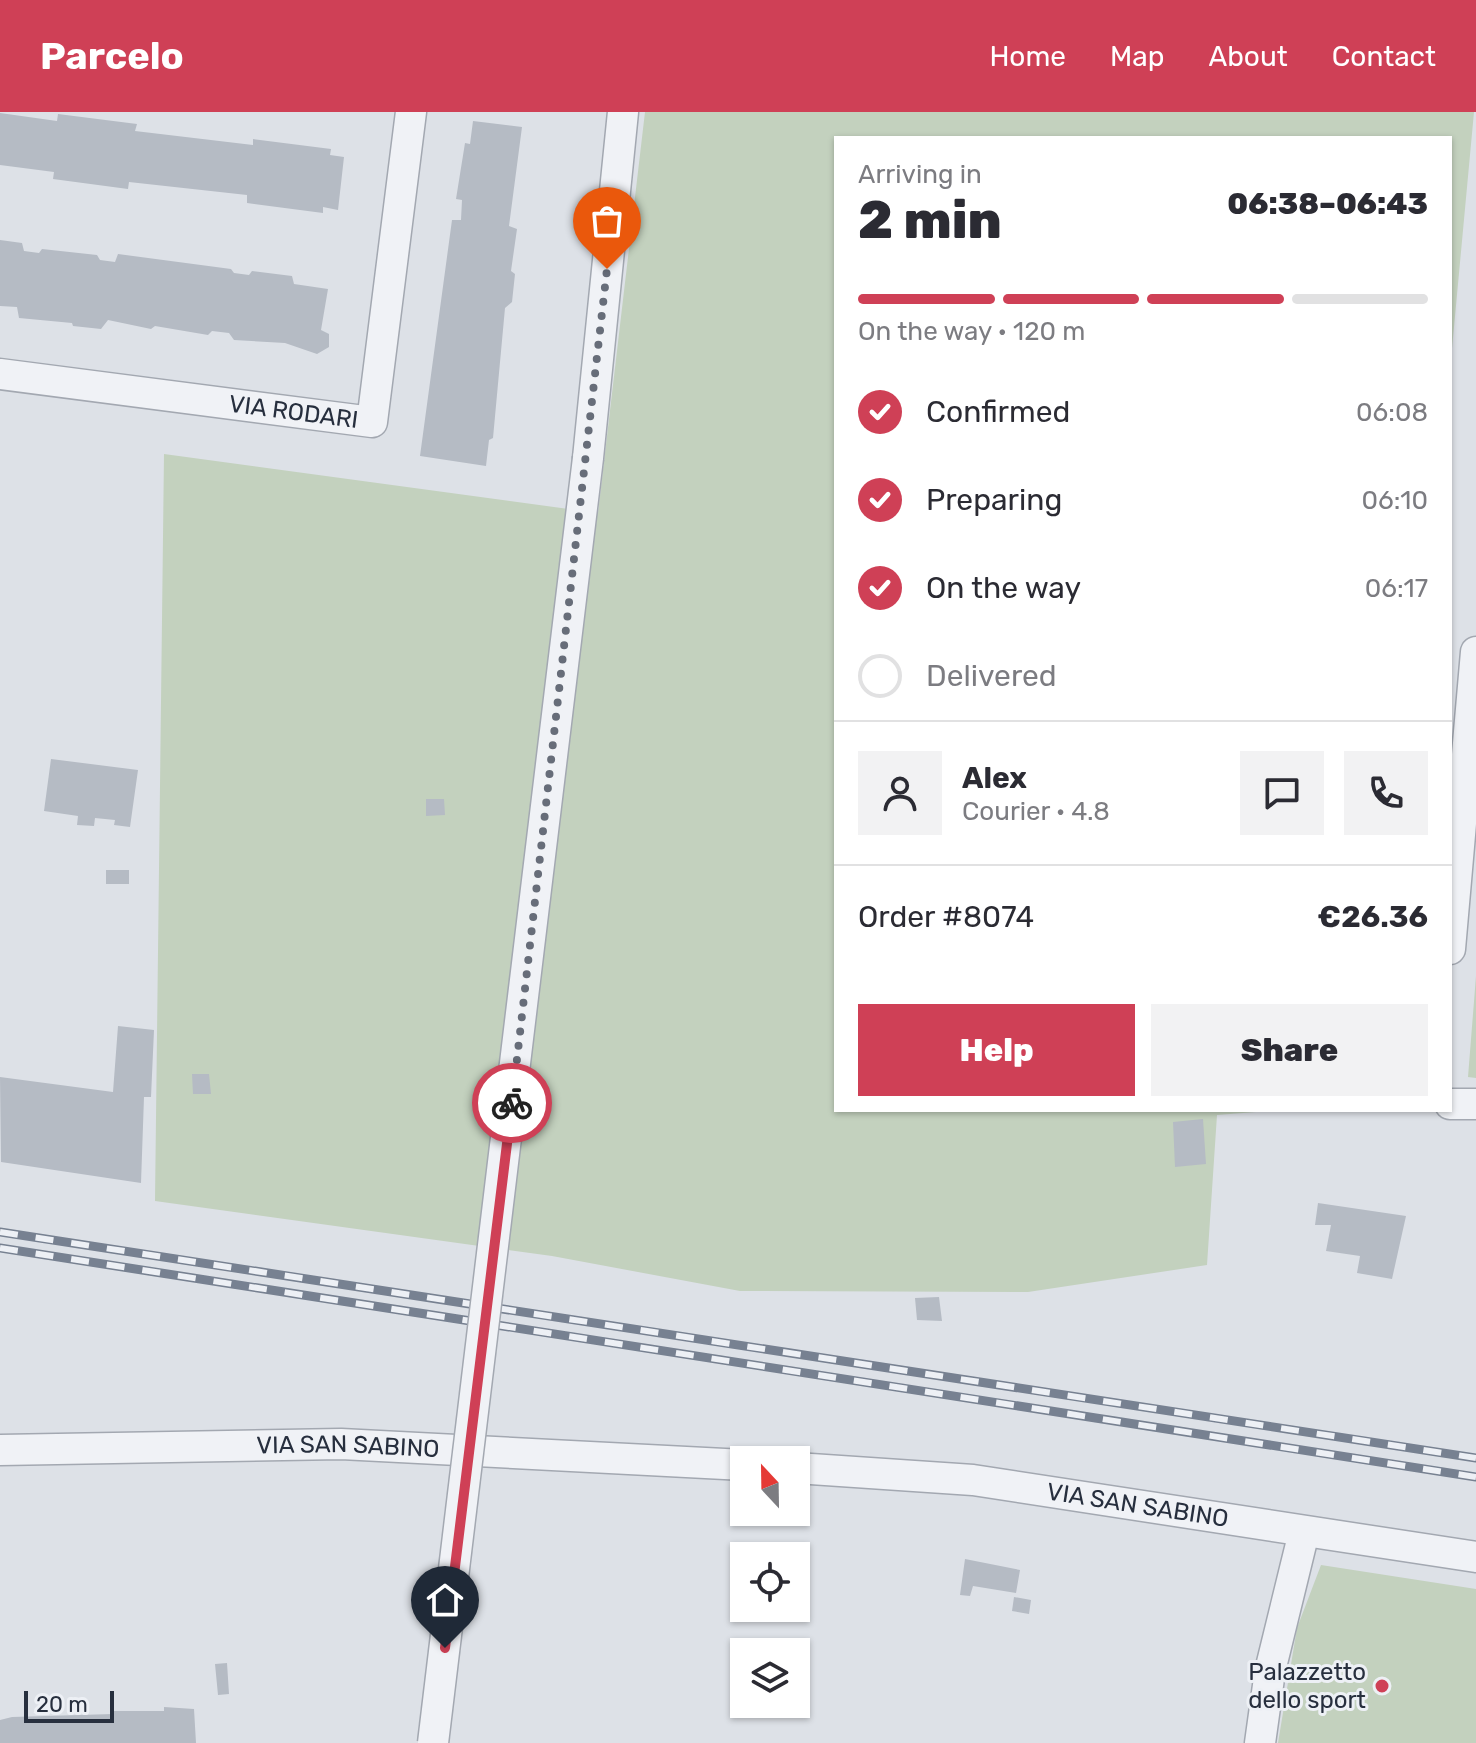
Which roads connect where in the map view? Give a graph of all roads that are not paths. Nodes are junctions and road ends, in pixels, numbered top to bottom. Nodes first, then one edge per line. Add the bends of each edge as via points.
1 (411, 112) edge
2 (623, 112) edge
3 (0, 374) edge
4 (1476, 652) edge
5 (1452, 926) edge
6 (1452, 1104) edge
7 (1476, 1104) edge
8 (0, 1450) edge
9 (730, 1464) edge
10 (810, 1469) edge
11 (1304, 1532) junction
12 (1476, 1557) edge
13 (433, 1743) edge
14 (1260, 1743) edge

1 - 3 street, VIA RODARI via 372,422
2 - 13 street, bridge via 588,458
4 - 5 street
6 - 7 street
8 - 9 street, VIA SAN SABINO via 341,1444
10 - 11 street, VIA SAN SABINO via 973,1480
11 - 12 street, VIA SAN SABINO
11 - 14 street via 1270,1671

